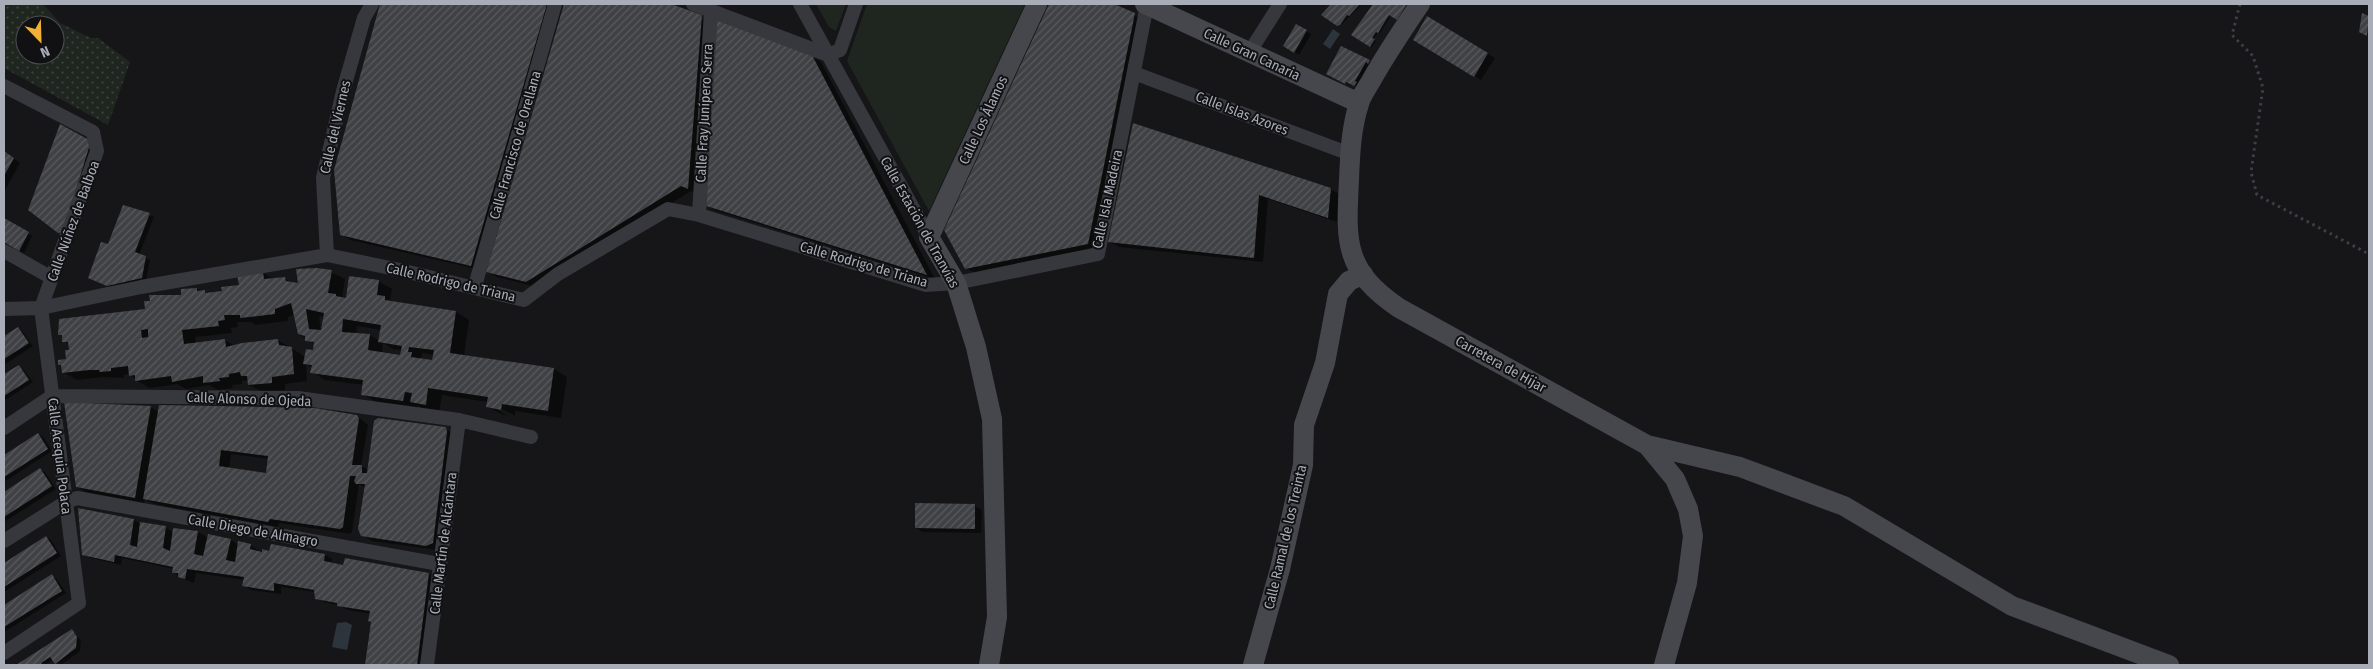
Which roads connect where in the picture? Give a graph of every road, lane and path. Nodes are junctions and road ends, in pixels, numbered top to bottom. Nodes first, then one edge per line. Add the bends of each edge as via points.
1 (372, 4) edge
2 (555, 4) edge
3 (693, 4) edge
4 (800, 4) edge
5 (856, 4) edge
6 (1037, 4) edge
7 (1146, 4) edge
8 (1280, 4) edge
9 (1420, 4) edge
10 (2240, 4) edge
11 (711, 10) junction
12 (1249, 53) junction
13 (828, 55) junction
14 (1134, 72) junction
15 (4, 86) edge
16 (1359, 103) junction
17 (1350, 154) junction
18 (699, 215) junction
19 (929, 236) junction
20 (4, 252) edge
21 (2369, 254) edge
22 (327, 255) junction
23 (1362, 274) junction
24 (52, 278) junction
25 (956, 283) junction
26 (475, 286) junction
27 (41, 308) junction
28 (5, 310) edge
29 (52, 396) junction
30 (459, 420) junction
31 (4, 428) edge
32 (531, 437) dead end
33 (1647, 445) junction
34 (66, 502) junction
35 (4, 541) edge
36 (439, 564) junction
37 (4, 654) edge
38 (427, 665) edge
39 (989, 665) edge
40 (1253, 665) edge
41 (1664, 665) edge
42 (2169, 665) edge

1 - 22 street, Calle del Viernes via 364,18 343,90 323,178
2 - 26 street, Calle Francisco de Orellana
3 - 11 street
4 - 13 street, Calle Estación de Tranvías
5 - 13 street via 840,50
6 - 19 street, Calle Los Álamos
7 - 12 street, Calle Gran Canaria
7 - 14 street, Calle Isla Madeira
8 - 12 street
9 - 16 street, Carretera de Híjar
10 - 21 path via 2232,34 2253,56 2263,88 2251,172 2257,195
11 - 13 street
11 - 18 street, Calle Fray Junípero Serra
12 - 16 street, Calle Gran Canaria
13 - 19 street, Calle Estación de Tranvías
14 - 17 street, Calle Islas Azores
14 - 25 street, Calle Isla Madeira via 1098,254
15 - 24 street, Calle Núñez de Balboa via 93,132 97,151
16 - 17 street, Carretera de Híjar
17 - 23 street, Carretera de Híjar via 1348,240
18 - 25 street, Calle Rodrigo de Triana via 926,285
18 - 26 street, Calle Rodrigo de Triana via 668,209 558,274 524,300
19 - 25 street, Calle Estación de Tranvías
20 - 24 street
22 - 26 street, Calle Rodrigo de Triana
22 - 27 street, Calle Rodrigo de Triana
23 - 33 street, Carretera de Híjar via 1381,296 1399,308
23 - 40 street, Calle Ramal de los Treinta via 1349,281 1338,294 1325,363 1304,425 1303,465 1280,570
24 - 27 street, Calle Núñez de Balboa
25 - 39 street, Calle Estación de Tranvías via 976,347 992,419 997,617
27 - 28 street, Calle Rodrigo de Triana
27 - 29 street, Calle Acequia Polaca
29 - 30 street, Calle Alonso de Ojeda via 298,398
29 - 31 street
29 - 34 street, Calle Acequia Polaca
30 - 32 street, Calle Alonso de Ojeda
30 - 36 street, Calle Martín de Alcántara
33 - 41 street via 1675,479 1688,509 1693,536 1687,583
33 - 42 street via 1740,467 1844,506 2012,606
34 - 35 street
34 - 36 street, Calle Diego de Almagro via 77,498
34 - 37 street, Calle Acequia Polaca via 79,603
36 - 38 street, Calle Martín de Alcántara

